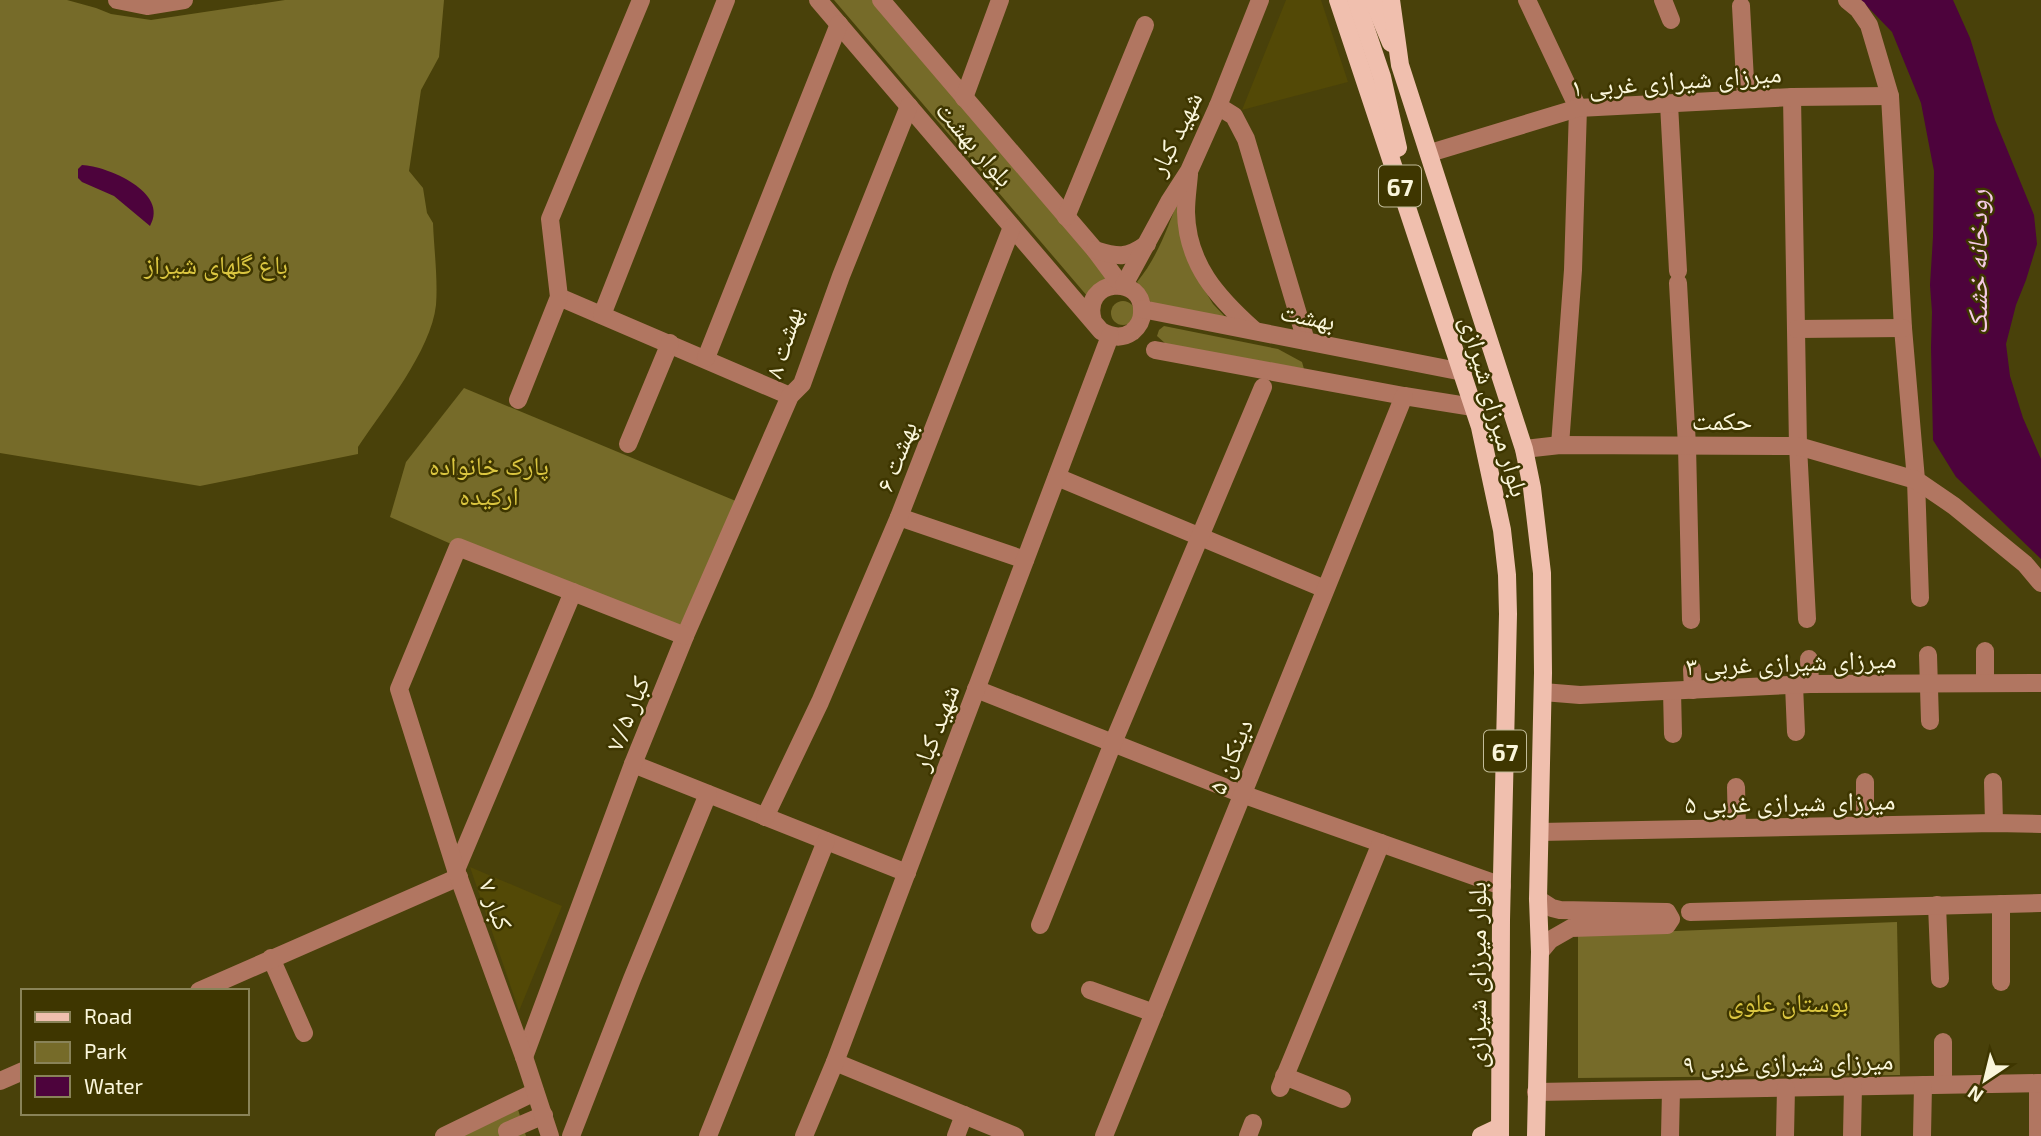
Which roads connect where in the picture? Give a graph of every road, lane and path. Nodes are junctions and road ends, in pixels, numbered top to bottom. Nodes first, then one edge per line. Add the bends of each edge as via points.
1 (117, 0) edge
2 (184, 0) edge
3 (726, 0) edge
4 (818, 0) edge
5 (881, 0) edge
6 (1000, 0) edge
7 (1260, 0) edge
8 (1338, 0) edge
9 (1356, 0) edge
10 (1373, 0) edge
11 (1391, 0) edge
12 (1527, 0) edge
13 (1663, 0) edge
14 (1847, 0) edge
15 (635, 2) edge
16 (1741, 6) dead end
17 (1671, 20) dead end
18 (839, 24) junction
19 (1145, 25) dead end
20 (1401, 65) junction
21 (1890, 96) junction
22 (964, 97) junction
23 (1792, 97) junction
24 (1746, 99) junction
25 (905, 102) junction
26 (1669, 104) junction
27 (1217, 106) junction
28 (1578, 108) junction
29 (1430, 153) junction
30 (1189, 171) junction
31 (1066, 216) junction
32 (1012, 227) junction
33 (1147, 244) junction
34 (1094, 250) junction
35 (1422, 251) junction
36 (1123, 285) junction
37 (559, 297) junction
38 (1143, 309) junction
39 (602, 314) junction
40 (1093, 321) junction
41 (1903, 328) junction
42 (1797, 329) junction
43 (1255, 331) junction
44 (1110, 336) junction
45 (1306, 341) junction
46 (670, 343) junction
47 (1155, 350) dead end
48 (706, 358) junction
49 (1462, 372) junction
50 (1263, 387) dead end
51 (790, 396) junction
52 (1404, 396) junction
53 (518, 400) dead end
54 (1474, 407) junction
55 (628, 444) dead end
56 (1560, 445) junction
57 (1687, 446) junction
58 (1798, 446) junction
59 (1524, 449) junction
60 (1057, 477) junction
61 (1916, 480) junction
62 (899, 517) junction
63 (1199, 536) junction
64 (1025, 560) junction
65 (2041, 583) edge
66 (1325, 589) junction
67 (573, 592) junction
68 (1920, 598) dead end
69 (1807, 619) dead end
70 (1691, 620) dead end
71 (685, 636) junction
72 (1984, 651) dead end
73 (1928, 655) dead end
74 (1809, 659) dead end
75 (1692, 669) dead end
76 (1985, 683) junction
77 (2041, 683) edge
78 (1802, 684) junction
79 (1928, 684) junction
80 (976, 689) junction
81 (1693, 690) junction
82 (1671, 691) junction
83 (1542, 692) junction
84 (1930, 721) dead end
85 (1796, 732) dead end
86 (1673, 734) dead end
87 (1113, 743) junction
88 (633, 764) junction
89 (1865, 782) dead end
90 (1993, 782) dead end
91 (1736, 787) dead end
92 (1242, 793) junction
93 (708, 794) junction
94 (765, 817) junction
95 (1994, 823) junction
96 (2041, 824) edge
97 (1865, 825) junction
98 (1737, 828) junction
99 (1539, 832) junction
100 (826, 841) junction
101 (1381, 844) junction
102 (457, 873) junction
103 (907, 873) junction
104 (1502, 886) junction
105 (1538, 899) junction
106 (2041, 903) edge
107 (2001, 904) junction
108 (1937, 905) junction
109 (1690, 912) dead end
110 (1040, 925) dead end
111 (1539, 952) junction
112 (271, 958) junction
113 (1940, 979) dead end
114 (2001, 982) dead end
115 (203, 989) edge
116 (1090, 990) dead end
117 (1154, 1013) junction
118 (304, 1033) dead end
119 (1943, 1042) dead end
120 (524, 1057) junction
121 (835, 1062) junction
122 (21, 1072) edge
123 (0, 1081) edge
124 (2039, 1083) edge
125 (1943, 1084) junction
126 (1923, 1085) junction
127 (1853, 1086) junction
128 (1786, 1088) junction
129 (1671, 1090) junction
130 (535, 1091) junction
131 (1536, 1093) junction
132 (1342, 1099) dead end
133 (544, 1115) junction
134 (964, 1115) junction
135 (1500, 1131) edge
136 (443, 1136) edge
137 (509, 1136) edge
138 (550, 1136) edge
139 (571, 1136) edge
140 (708, 1136) edge
141 (804, 1136) edge
142 (956, 1136) edge
143 (1015, 1136) edge
144 (1104, 1136) edge
145 (1481, 1136) edge
146 (1536, 1136) edge
147 (1670, 1136) edge
148 (1785, 1136) edge
149 (1852, 1136) edge
150 (1923, 1136) edge
151 (2038, 1136) edge

1 - 2 street via 147,6
3 - 39 street
4 - 18 street, بلوار بهشت
5 - 22 street, بلوار بهشت
6 - 22 street
7 - 27 street, شهید کبار
8 - 35 main road, بلوار میرزای شیرازی / 67
9 - 35 main road via 1382,77
10 - 20 main road
11 - 20 main road, بلوار میرزای شیرازی / 67
12 - 28 street
13 - 17 street
14 - 21 street via 1869,25
15 - 37 street via 550,219
16 - 24 street
18 - 25 street, بلوار بهشت
18 - 48 street
19 - 31 street
20 - 29 main road, بلوار میرزای شیرازی / 67
21 - 23 street, ۱ میرزای شیرازی غربی
21 - 41 street
22 - 31 street, بلوار بهشت
23 - 24 street, ۱ میرزای شیرازی غربی
23 - 42 street
24 - 26 street, ۱ میرزای شیرازی غربی
25 - 32 street, بلوار بهشت
25 - 51 street, ۸ بهشت via 802,384
26 - 28 street, ۱ میرزای شیرازی غربی
26 - 57 street
27 - 30 street, شهید کبار
27 - 45 street via 1234,116 1246,139
28 - 29 street, ۱ میرزای شیرازی غربی
28 - 56 street via 1573,270
29 - 59 main road, بلوار میرزای شیرازی / 67
30 - 33 street, شهید کبار
30 - 43 street via 1186,213 1200,267 1227,306
31 - 34 street, بلوار بهشت
32 - 40 street, بلوار بهشت
32 - 62 street, ۶ بهشت
33 - 34 street via 1128,256
33 - 36 street, شهید کبار
34 - 36 street, بلوار بهشت
35 - 49 main road, بلوار میرزای شیرازی / 67
36 - 38 street via 1136,293
36 - 40 street via 1098,293 1091,309
37 - 39 street
37 - 53 street
38 - 43 street, بهشت
38 - 44 street via 1133,331
39 - 46 street
40 - 44 street
41 - 42 street
41 - 61 street
42 - 58 street
43 - 45 street, بهشت
44 - 60 street, شهید کبار
45 - 49 street, بهشت
46 - 48 street
46 - 55 street
47 - 52 street
48 - 51 street
49 - 54 main road, بلوار میرزای شیرازی / 67
50 - 63 street
51 - 71 street, ۷/۵ کبار
52 - 54 street
52 - 66 street, ۵ دینکان
54 - 104 main road, بلوار میرزای شیرازی / 67 via 1496,496 1507,575
56 - 57 street, حکمت
56 - 59 street, حکمت
57 - 58 street, حکمت
57 - 70 street
58 - 61 street, حکمت
58 - 69 street
59 - 83 main road, بلوار میرزای شیرازی / 67 via 1542,573
60 - 63 street
60 - 64 street, شهید کبار
61 - 65 street, حکمت via 2005,547
61 - 68 street
62 - 64 street
62 - 94 street, ۶ بهشت
63 - 66 street
63 - 87 street
64 - 80 street, شهید کبار
66 - 92 street, ۵ دینکان
67 - 71 street
67 - 102 street
67 - 102 street, ۷ کبار via 458,547 399,689
71 - 88 street, ۷/۵ کبار
72 - 76 street
73 - 79 street
74 - 78 street
75 - 81 street
76 - 77 street, ۳ میرزای شیرازی غربی
76 - 79 street, ۳ میرزای شیرازی غربی
78 - 79 street, ۳ میرزای شیرازی غربی
78 - 81 street, ۳ میرزای شیرازی غربی
78 - 85 street
79 - 84 street
80 - 87 street
80 - 103 street, شهید کبار
81 - 82 street, ۳ میرزای شیرازی غربی
82 - 83 street, ۳ میرزای شیرازی غربی
82 - 86 street
83 - 99 main road, بلوار میرزای شیرازی / 67
87 - 92 street
87 - 110 street
88 - 93 street
88 - 120 street, ۷/۵ کبار
89 - 97 street
90 - 95 street
91 - 98 street
92 - 101 street
92 - 117 street, ۵ دینکان
93 - 94 street
93 - 139 street
94 - 100 street
95 - 96 street, ۵ میرزای شیرازی غربی
95 - 97 street, ۵ میرزای شیرازی غربی
97 - 98 street, ۵ میرزای شیرازی غربی
98 - 99 street, ۵ میرزای شیرازی غربی
99 - 105 main road, بلوار میرزای شیرازی / 67
100 - 103 street
100 - 140 street
101 - 104 street
101 - 132 street via 1282,1082
102 - 112 street
102 - 120 street, ۷ کبار
103 - 121 street, شهید کبار
104 - 135 main road, بلوار میرزای شیرازی / 67
105 - 111 main road, بلوار میرزای شیرازی / 67
105 - 111 street via 1560,910 1667,912 1671,919 1667,925 1571,928
106 - 107 street
107 - 108 street
107 - 114 street
108 - 109 street
108 - 113 street
111 - 131 main road, بلوار میرزای شیرازی / 67
112 - 115 street
112 - 118 street
116 - 117 street
117 - 144 street, ۵ دینکان
119 - 125 street
120 - 130 street, ۷ کبار
121 - 134 street
121 - 141 street, شهید کبار
122 - 123 street
124 - 125 street, میرزای شیرازی غربی ۹
124 - 151 street
125 - 126 street, میرزای شیرازی غربی ۹
126 - 127 street, میرزای شیرازی غربی ۹
126 - 150 street
127 - 128 street, میرزای شیرازی غربی ۹
127 - 149 street
128 - 129 street, میرزای شیرازی غربی ۹
128 - 148 street
129 - 131 street, میرزای شیرازی غربی ۹
129 - 147 street
130 - 133 street, ۷ کبار
130 - 136 street
131 - 146 main road, بلوار میرزای شیرازی / 67
133 - 137 street via 507,1131
133 - 138 street, ۷ کبار
134 - 142 street
134 - 143 street
135 - 145 main road

